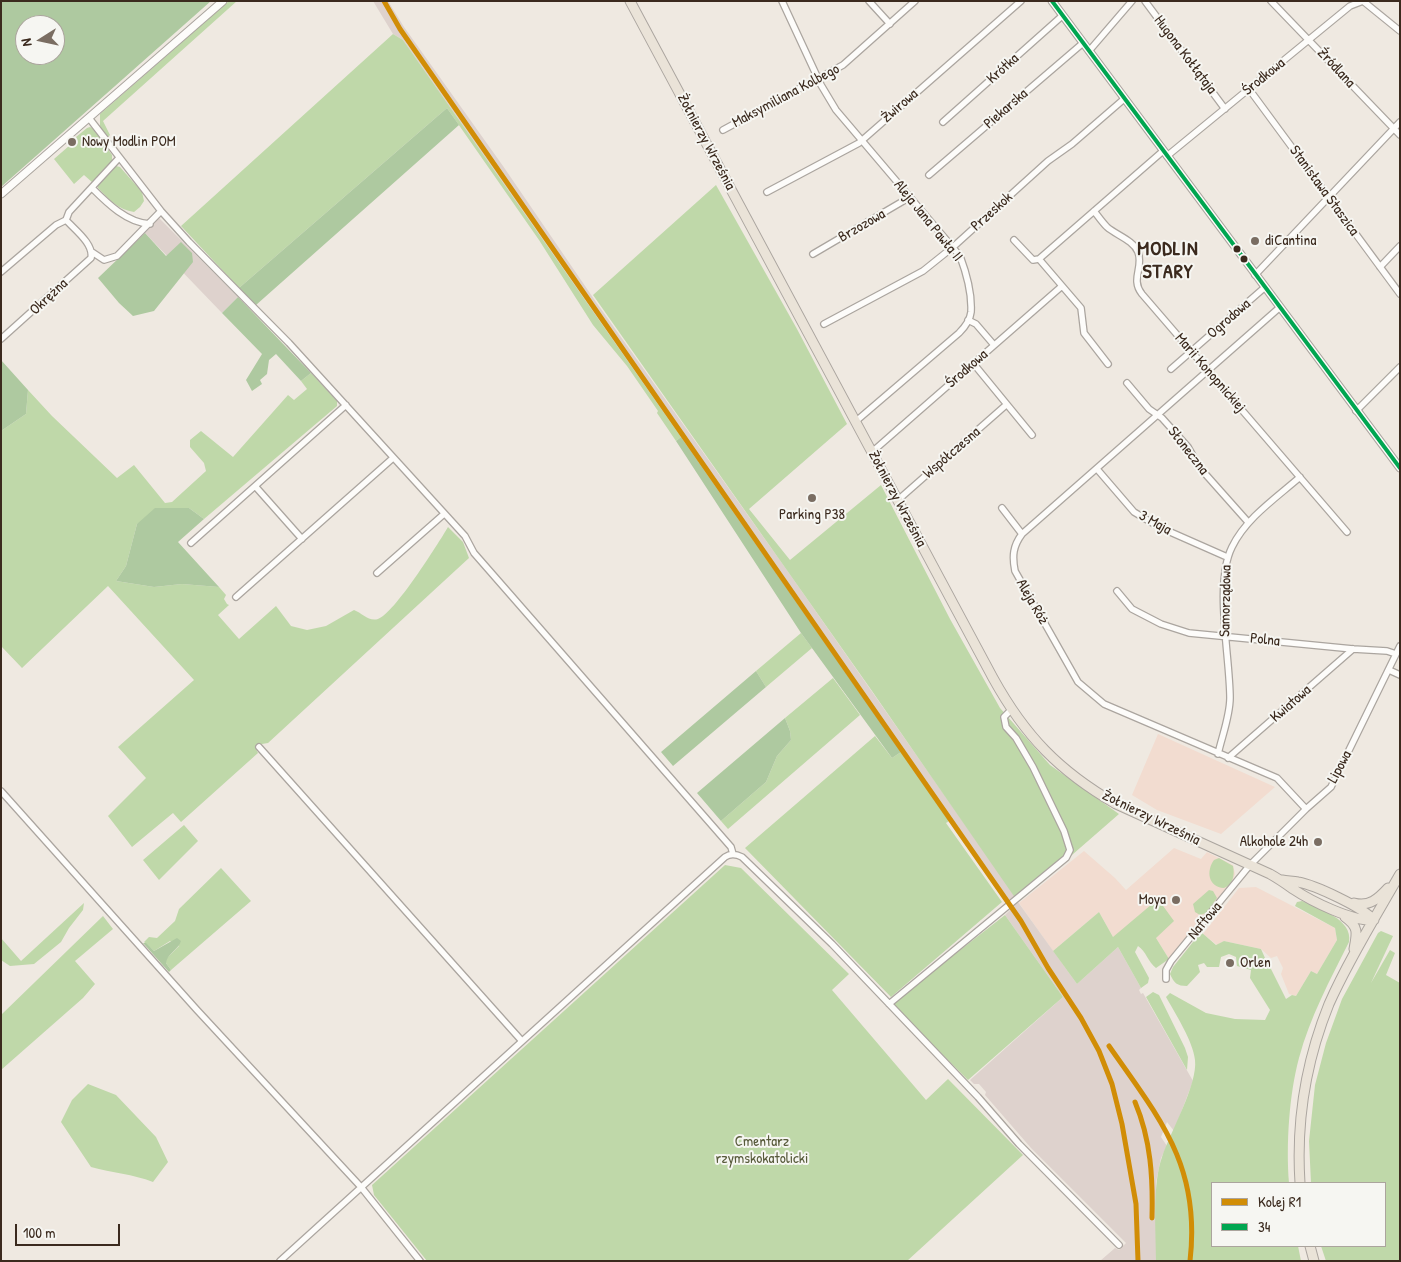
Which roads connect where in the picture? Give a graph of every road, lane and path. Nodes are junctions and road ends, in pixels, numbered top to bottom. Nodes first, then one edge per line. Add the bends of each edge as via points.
1 (223, 1) edge
2 (630, 1) edge
3 (782, 1) edge
4 (869, 1) edge
5 (916, 1) edge
6 (1021, 1) edge
7 (1052, 1) edge
8 (1132, 1) edge
9 (1146, 1) edge
10 (1271, 1) edge
11 (1363, 1) edge
12 (1062, 16) junction
13 (890, 24) junction
14 (1400, 31) edge
15 (1309, 40) junction
16 (1083, 42) junction
17 (1089, 51) junction
18 (818, 79) junction
19 (1249, 89) junction
20 (1124, 99) junction
21 (1225, 108) junction
22 (89, 118) junction
23 (943, 122) dead end
24 (1400, 122) edge
25 (1393, 128) junction
26 (723, 130) dead end
27 (1400, 136) edge
28 (862, 140) junction
29 (1165, 154) junction
30 (119, 158) junction
31 (929, 175) dead end
32 (92, 188) junction
33 (767, 192) dead end
34 (1, 194) edge
35 (910, 197) junction
36 (1329, 197) junction
37 (161, 211) junction
38 (1094, 211) junction
39 (66, 220) junction
40 (150, 224) junction
41 (1014, 240) dead end
42 (1400, 246) edge
43 (953, 247) junction
44 (92, 252) junction
45 (813, 254) dead end
46 (1039, 259) junction
47 (1380, 267) junction
48 (1, 272) edge
49 (1255, 275) junction
50 (1062, 286) junction
51 (1264, 288) junction
52 (1400, 294) edge
53 (1279, 308) junction
54 (968, 320) junction
55 (824, 324) dead end
56 (1, 339) edge
57 (994, 345) junction
58 (1192, 352) junction
59 (973, 363) junction
60 (1108, 364) dead end
61 (1400, 367) edge
62 (1171, 370) dead end
63 (1207, 370) junction
64 (1127, 383) dead end
65 (346, 405) junction
66 (1006, 405) junction
67 (1356, 411) junction
68 (1157, 414) junction
69 (855, 422) junction
70 (1032, 435) dead end
71 (872, 452) junction
72 (393, 458) junction
73 (1400, 468) edge
74 (1097, 469) junction
75 (1300, 477) junction
76 (255, 486) junction
77 (898, 500) junction
78 (1002, 508) dead end
79 (444, 514) junction
80 (1248, 522) junction
81 (1347, 532) dead end
82 (1022, 534) junction
83 (302, 539) junction
84 (191, 543) dead end
85 (1227, 557) junction
86 (376, 573) dead end
87 (1118, 591) dead end
88 (236, 597) dead end
89 (1225, 636) junction
90 (1400, 646) edge
91 (1353, 649) junction
92 (1396, 654) junction
93 (1389, 670) junction
94 (1400, 676) edge
95 (1011, 710) junction
96 (259, 747) dead end
97 (1218, 754) junction
98 (1228, 758) junction
99 (1, 791) edge
100 (1306, 809) junction
101 (733, 854) junction
102 (1250, 865) junction
103 (1399, 875) edge
104 (1282, 880) junction
105 (1347, 902) junction
106 (1336, 912) junction
107 (1374, 920) junction
108 (1352, 958) junction
109 (1166, 979) dead end
110 (889, 1004) junction
111 (521, 1040) junction
112 (1300, 1182) edge
113 (361, 1187) junction
114 (1119, 1245) dead end
115 (1310, 1247) edge
116 (280, 1261) edge
117 (420, 1261) edge
118 (1314, 1261) edge

1 - 22 street
2 - 69 main road, Żołnierzy Września
3 - 18 street, Aleja Jana Pawła II
4 - 13 street
5 - 13 street, Maksymiliana Kolbego
6 - 28 street, Żwirowa
7 - 12 street
8 - 17 street
9 - 21 street, Hugona Kołłątaja
10 - 15 street, Źródlana
11 - 14 street
11 - 15 street, Środkowa via 1350,6
12 - 16 street
12 - 23 street, Krótka
13 - 18 street, Maksymiliana Kolbego via 844,65
15 - 19 street, Środkowa
15 - 25 street, Źródlana
16 - 17 street
16 - 31 street, Piekarska
17 - 20 street
18 - 26 street, Maksymiliana Kolbego
18 - 28 street, Aleja Jana Pawła II via 836,110
19 - 21 street, Środkowa
19 - 36 street, Stanisława Staszica
20 - 29 street
20 - 43 street, Przeskok
21 - 29 street, Środkowa
22 - 30 street
22 - 34 street
24 - 25 street
25 - 27 street, Źródlana
25 - 36 street
28 - 33 street, Żwirowa
28 - 35 street, Aleja Jana Pawła II
29 - 38 street, Środkowa
29 - 49 street
30 - 32 street
30 - 37 street
32 - 39 street via 69,212
32 - 40 street via 110,205 142,223
35 - 43 street, Aleja Jana Pawła II
35 - 45 street, Brzozowa
36 - 47 street, Stanisława Staszica
36 - 49 street
37 - 40 street
37 - 65 street
38 - 46 street, Środkowa
38 - 58 street, Marii Konopnickiej via 1107,227 1137,249 1136,286
39 - 44 street
39 - 48 street
40 - 44 street via 117,256 104,260
41 - 46 street via 1033,260
42 - 47 street
43 - 54 street, Aleja Jana Pawła II via 964,267 971,314
43 - 55 street, Przeskok via 923,271
44 - 56 street, Okrężna via 91,258
46 - 50 street
47 - 52 street, Stanisława Staszica
49 - 51 street
50 - 57 street, Środkowa
50 - 60 street via 1081,308 1084,333
51 - 53 street
51 - 58 street, Ogrodowa
53 - 63 street, Aleja Róż
53 - 67 street
54 - 57 street via 976,324
54 - 69 street via 959,333
57 - 59 street, Środkowa
58 - 62 street, Ogrodowa
58 - 63 street, Marii Konopnickiej
59 - 66 street
59 - 71 street, Środkowa
61 - 67 street
63 - 68 street, Aleja Róż
63 - 75 street, Marii Konopnickiej
64 - 68 street, Słoneczna
65 - 72 street
65 - 76 street
66 - 70 street
66 - 77 street, Współczesna
67 - 73 street
68 - 74 street, Aleja Róż
68 - 80 street, Słoneczna
69 - 71 main road, Żołnierzy Września
71 - 77 main road, Żołnierzy Września
72 - 79 street
72 - 83 street
74 - 82 street, Aleja Róż
74 - 85 street, 3 Maja via 1134,512 1159,527
75 - 80 street, Samorządowa
75 - 81 street, Marii Konopnickiej
76 - 83 street
76 - 84 street
77 - 95 main road, Żołnierzy Września
78 - 82 street
79 - 86 street
79 - 101 street via 469,542 474,553 731,847
80 - 85 street, Samorządowa
82 - 97 street, Aleja Róż via 1013,551 1015,571 1078,682 1104,704
83 - 88 street
85 - 89 street, Samorządowa
87 - 89 street, Polna via 1132,609 1161,624 1189,633
89 - 91 street, Polna
89 - 97 street, Samorządowa via 1230,700
90 - 92 street, Lipowa
91 - 92 street, Polna
91 - 98 street, Kwiatowa
92 - 93 street, Lipowa
93 - 94 street
93 - 100 street, Lipowa via 1331,787
95 - 102 main road, Żołnierzy Września via 1053,759 1093,790 1139,815
95 - 110 street via 1004,717 1004,723 1033,767 1070,850 1066,858
96 - 111 street
97 - 98 street, Aleja Róż
98 - 100 street, Aleja Róż via 1277,778
99 - 113 street via 190,1003
100 - 102 street, Lipowa
101 - 110 street via 742,857
101 - 111 street via 725,857
102 - 104 main road, Żołnierzy Września
102 - 109 street, Naftowa via 1171,961
103 - 105 main road via 1372,902 1363,905
103 - 107 main road
104 - 105 main road, Żołnierzy Września via 1299,882
104 - 106 main road, Żołnierzy Września
105 - 107 main road, Żołnierzy Września
106 - 107 main road, Żołnierzy Września via 1360,920
106 - 108 main road via 1352,922 1356,929
107 - 108 main road
108 - 112 main road via 1328,1009 1310,1063 1301,1117
110 - 114 street via 1019,1144
111 - 113 street
113 - 116 street
113 - 117 street
115 - 118 main road

